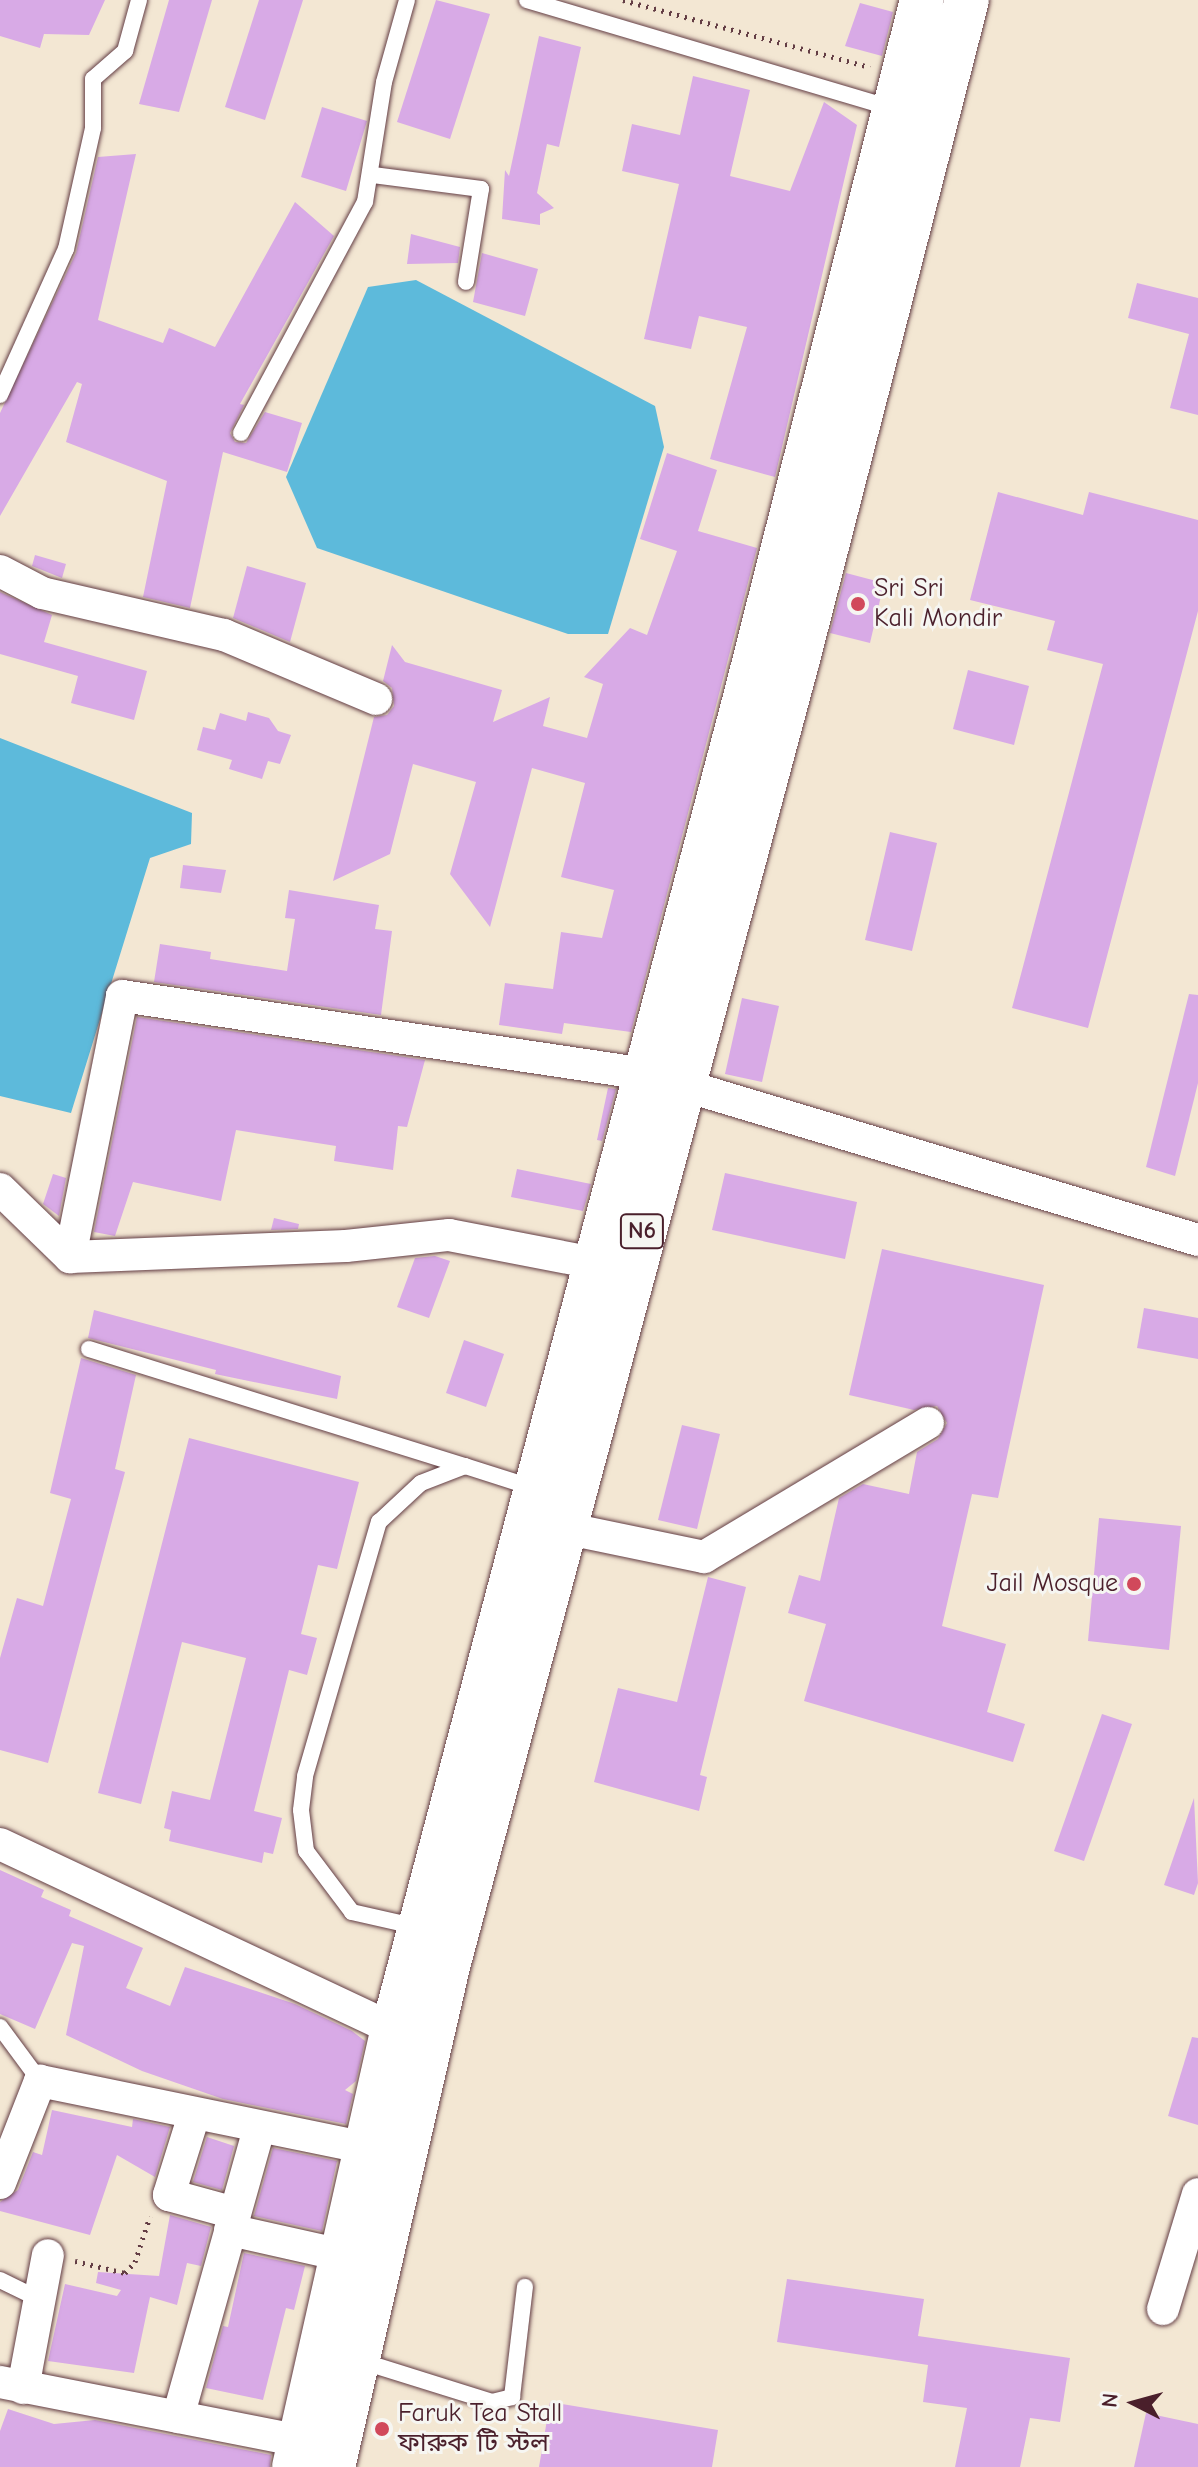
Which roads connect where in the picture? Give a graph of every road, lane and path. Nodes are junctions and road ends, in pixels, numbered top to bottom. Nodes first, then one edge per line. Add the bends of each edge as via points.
1 (139, 0) edge
2 (407, 0) edge
3 (527, 0) edge
4 (623, 0) edge
5 (922, 0) edge
6 (967, 0) edge
7 (898, 92) junction
8 (373, 175) junction
9 (466, 282) dead end
10 (0, 395) edge
11 (241, 433) dead end
12 (0, 571) edge
13 (376, 699) dead end
14 (664, 1080) junction
15 (0, 1189) edge
16 (1198, 1240) edge
17 (70, 1257) junction
18 (595, 1263) junction
19 (89, 1349) dead end
20 (928, 1423) dead end
21 (465, 1466) junction
22 (534, 1488) junction
23 (564, 1528) junction
24 (0, 1844) edge
25 (419, 1927) junction
26 (0, 2027) edge
27 (412, 2031) junction
28 (40, 2081) junction
29 (194, 2115) junction
30 (259, 2128) junction
31 (367, 2148) junction
32 (0, 2183) edge
33 (1198, 2194) edge
34 (169, 2195) junction
35 (233, 2221) junction
36 (48, 2255) joint
37 (342, 2255) junction
38 (0, 2280) edge
39 (525, 2287) dead end
40 (39, 2299) junction
41 (1163, 2309) dead end
42 (360, 2360) junction
43 (12, 2385) edge
44 (178, 2417) junction
45 (309, 2458) edge

1 - 10 lane via 125,51 93,79 93,128 66,249
2 - 8 lane via 384,82
3 - 7 lane
4 - 7 path
5 - 7 highway, N6
6 - 14 highway, N6
7 - 14 highway, N6
8 - 9 lane via 481,189
8 - 11 lane via 365,202
12 - 13 street via 42,593 224,635
14 - 16 street
14 - 17 street via 122,996
14 - 18 highway, N6
14 - 23 highway, N6
15 - 17 street
17 - 18 street via 346,1246 449,1235
18 - 22 highway, N6
19 - 21 lane
20 - 23 street via 704,1557
21 - 22 lane
21 - 25 lane via 421,1483 379,1522 305,1776 301,1810 306,1851 352,1912
22 - 25 highway, N6
23 - 27 highway, N6
24 - 27 street
25 - 27 highway, N6
26 - 28 lane
27 - 31 highway, N6
27 - 42 highway, N6
28 - 29 street
28 - 32 street
29 - 30 street
29 - 34 street
30 - 31 street
30 - 35 street
31 - 37 highway, N6
33 - 41 street
34 - 35 street
34 - 36 path via 152,2211 135,2262 125,2273
35 - 37 street
35 - 44 street
36 - 40 street
37 - 45 highway, N6
38 - 40 lane
39 - 42 lane via 512,2397 492,2402
40 - 43 street
42 - 45 highway, N6
43 - 44 street
44 - 45 street

